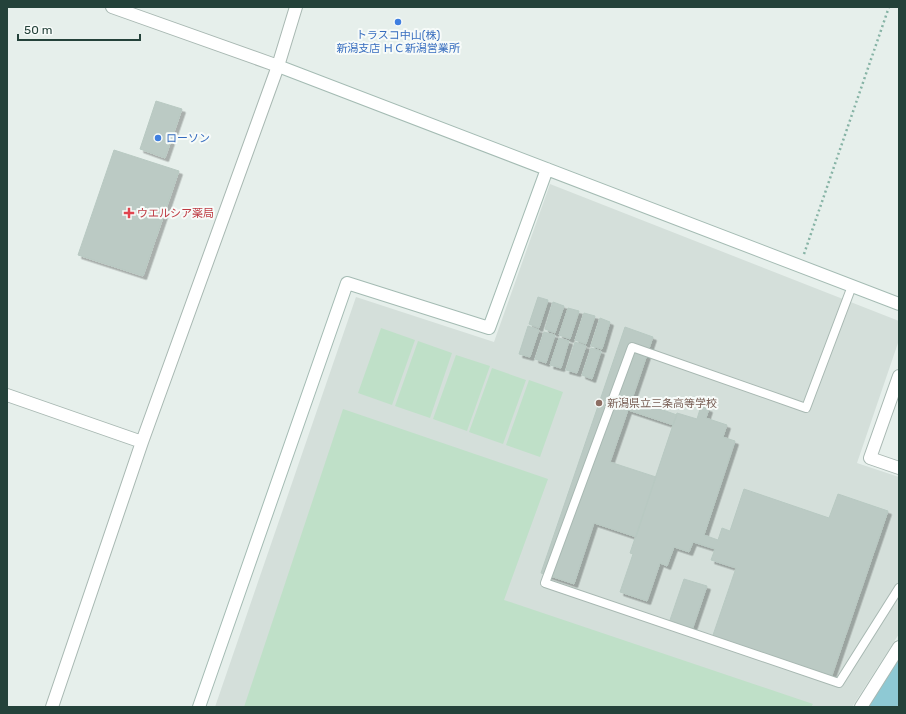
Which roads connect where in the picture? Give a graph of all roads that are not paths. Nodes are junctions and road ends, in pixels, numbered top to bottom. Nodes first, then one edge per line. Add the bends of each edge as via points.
1 (112, 7) edge
2 (296, 7) edge
3 (278, 66) junction
4 (547, 169) junction
5 (852, 286) junction
6 (899, 304) edge
7 (899, 376) edge
8 (7, 396) edge
9 (142, 442) junction
10 (899, 468) edge
11 (899, 588) edge
12 (899, 647) edge
13 (52, 707) edge
14 (199, 707) edge
15 (861, 707) edge

1 - 3 street
2 - 3 street
3 - 4 street
3 - 9 street
4 - 5 street
4 - 14 street via 489,328 347,283
5 - 6 street
5 - 11 lane via 806,408 632,347 545,583 839,683
7 - 10 street via 870,458
8 - 9 street
9 - 13 street
12 - 15 street

